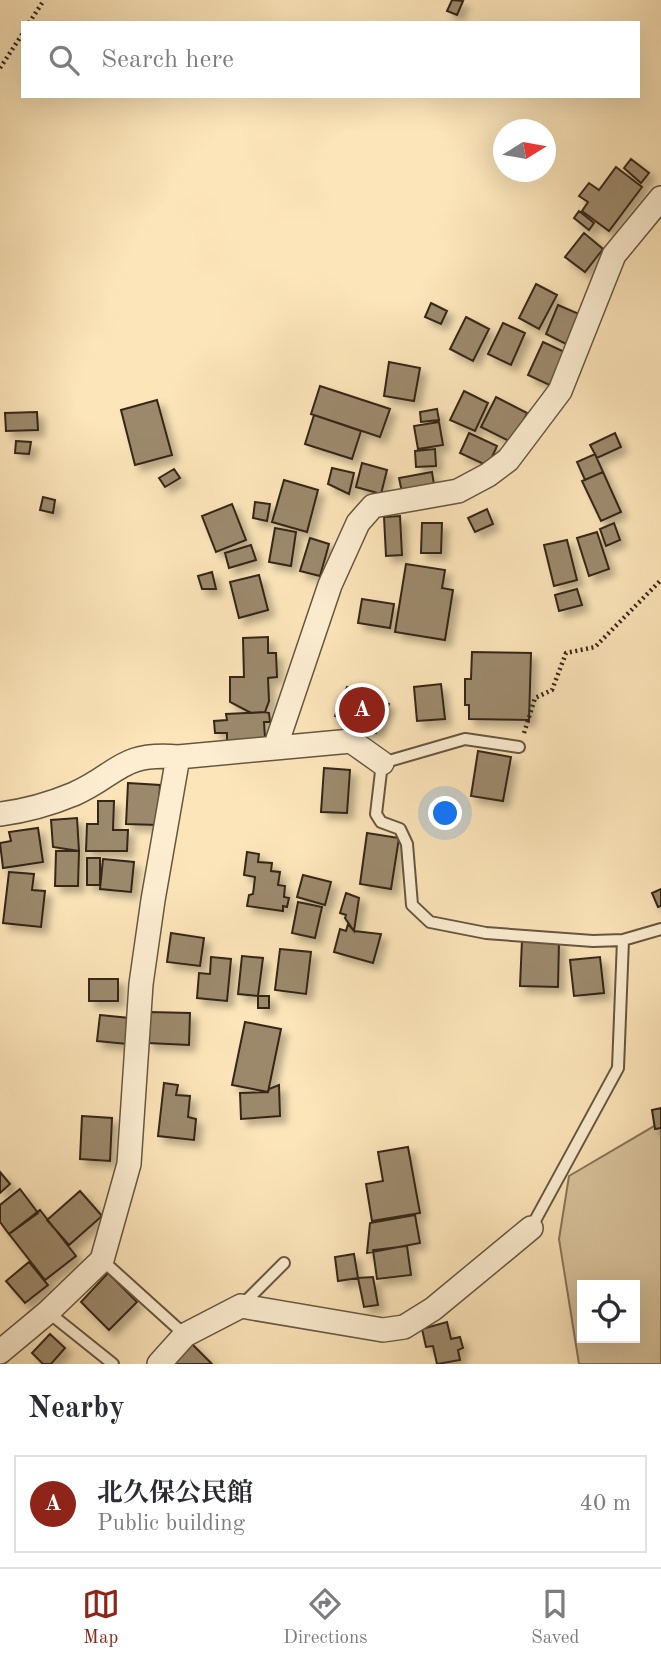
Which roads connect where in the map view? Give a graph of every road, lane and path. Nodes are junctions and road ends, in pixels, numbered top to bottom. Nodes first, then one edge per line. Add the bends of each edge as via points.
1 (44, 0) edge
2 (30, 21) edge
3 (21, 36) edge
4 (0, 68) edge
5 (661, 198) edge
6 (661, 580) edge
7 (519, 747) joint
8 (275, 748) junction
9 (178, 757) junction
10 (382, 763) junction
11 (0, 814) edge
12 (661, 929) edge
13 (623, 940) junction
14 (531, 1228) joint
15 (102, 1260) junction
16 (284, 1263) dead end
17 (241, 1306) junction
18 (48, 1312) junction
19 (186, 1335) junction
20 (0, 1352) edge
21 (113, 1364) edge
22 (159, 1364) edge

1 - 2 path
3 - 4 path
5 - 8 street via 614,256 560,391 508,460 457,491 373,506 358,523 330,585
6 - 7 path via 595,647 566,653 552,690 535,698
7 - 10 lane via 465,740
8 - 9 street
8 - 10 street via 351,741
9 - 11 street via 155,755 127,761 76,793
9 - 15 street via 141,984 129,1164
10 - 13 lane via 376,814 381,822 400,829 407,844 412,905 430,922 485,933
12 - 13 lane
13 - 14 lane via 618,1068
14 - 17 street via 433,1309 404,1327 383,1330
15 - 18 street
15 - 19 lane
16 - 17 lane
17 - 19 street
18 - 20 street
18 - 21 lane
19 - 22 street

